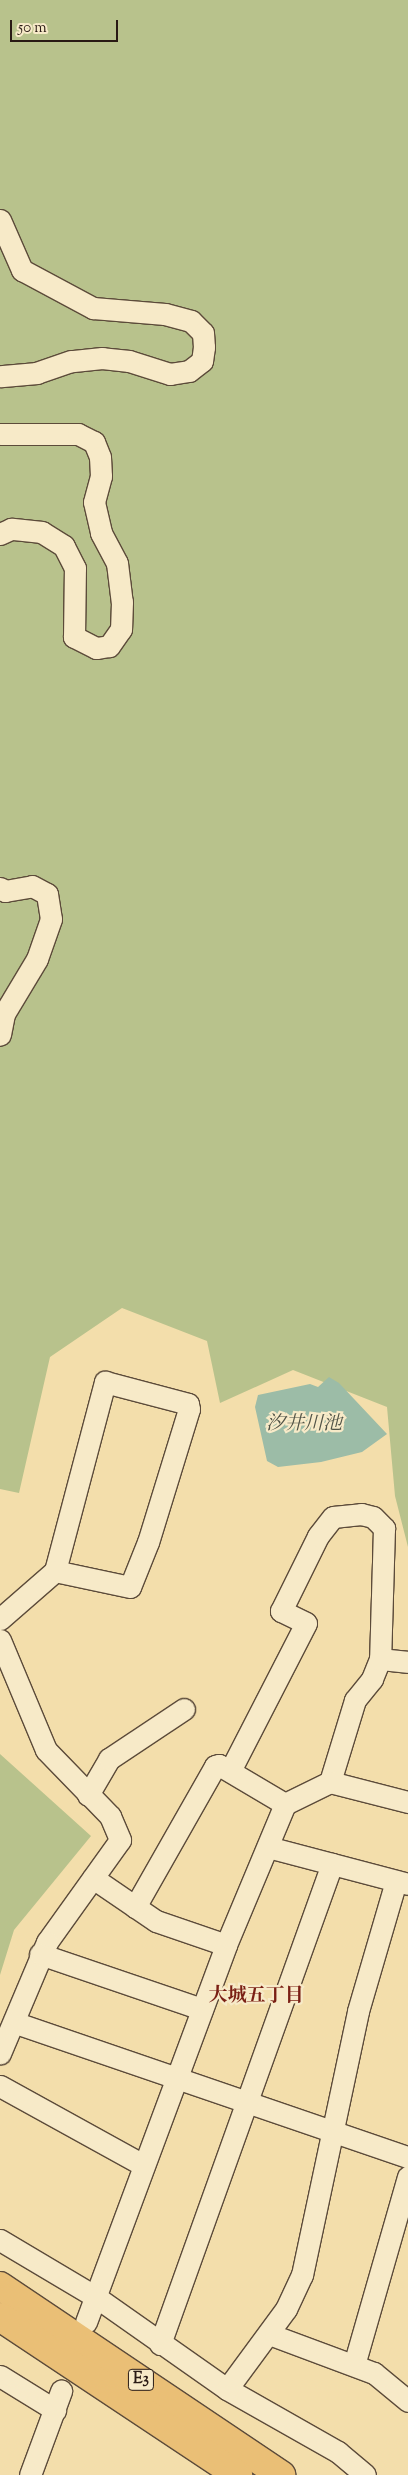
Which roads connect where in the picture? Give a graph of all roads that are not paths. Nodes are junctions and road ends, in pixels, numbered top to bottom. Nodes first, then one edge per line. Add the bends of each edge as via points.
1 (0, 220) edge
2 (0, 376) edge
3 (0, 434) edge
4 (0, 534) edge
5 (0, 888) edge
6 (0, 1035) edge
7 (55, 1571) junction
8 (0, 1619) edge
9 (0, 1640) edge
10 (380, 1658) junction
11 (408, 1662) edge
12 (184, 1710) dead end
13 (230, 1771) junction
14 (330, 1782) junction
15 (88, 1795) junction
16 (408, 1802) edge
17 (285, 1804) junction
18 (268, 1847) junction
19 (332, 1864) junction
20 (93, 1878) junction
21 (402, 1882) edge
22 (135, 1907) junction
23 (226, 1945) junction
24 (40, 1954) junction
25 (202, 2009) junction
26 (16, 2023) junction
27 (0, 2053) edge
28 (176, 2078) junction
29 (0, 2086) edge
30 (248, 2102) junction
31 (335, 2132) junction
32 (408, 2157) edge
33 (143, 2165) junction
34 (408, 2177) edge
35 (0, 2240) edge
36 (0, 2286) edge
37 (96, 2297) junction
38 (0, 2317) edge
39 (86, 2322) dead end
40 (0, 2327) edge
41 (269, 2334) junction
42 (160, 2344) junction
43 (354, 2366) junction
44 (0, 2376) edge
45 (227, 2389) junction
46 (408, 2401) edge
47 (363, 2474) edge
48 (30, 2475) edge
49 (203, 2475) edge
50 (238, 2475) edge
51 (281, 2475) edge

1 - 2 street via 22,270 93,308 165,314 191,320 203,333 204,348 202,361 189,371 170,374 129,361 102,358 71,361 37,373
3 - 4 street via 78,434 94,442 100,456 101,476 94,502 101,533 117,563 122,602 121,629 109,646 96,648 74,637 75,568 64,546 42,532 11,529
5 - 6 street via 32,886 47,894 51,920 37,959 4,1014
7 - 7 street via 130,1587 148,1542 189,1410 188,1404 105,1382
7 - 8 street
9 - 15 street via 46,1750
10 - 11 street
10 - 13 street via 384,1528 361,1514 333,1517 318,1536 281,1611 306,1623
10 - 14 street via 372,1679 355,1700
12 - 15 street via 109,1759
13 - 17 street
13 - 22 street via 215,1766
14 - 16 street
14 - 17 street
15 - 20 street via 110,1816 120,1840
17 - 18 street
18 - 19 street
18 - 23 street
19 - 21 street
19 - 30 street
20 - 22 street
20 - 24 street
21 - 31 street via 358,2011
22 - 23 street via 156,1921
23 - 25 street
24 - 25 street
24 - 26 street
25 - 28 street
26 - 27 street
26 - 28 street
28 - 30 street
28 - 33 street
29 - 33 street
30 - 31 street
30 - 42 street
31 - 32 street
31 - 41 street via 302,2275
33 - 37 street
34 - 43 street
35 - 37 street
36 - 51 highway, E3
37 - 39 street
37 - 42 street
38 - 50 highway, E3
40 - 49 highway
41 - 43 street
41 - 45 street
42 - 45 street
43 - 46 street via 382,2378
44 - 48 street via 58,2401
45 - 47 street via 338,2452

